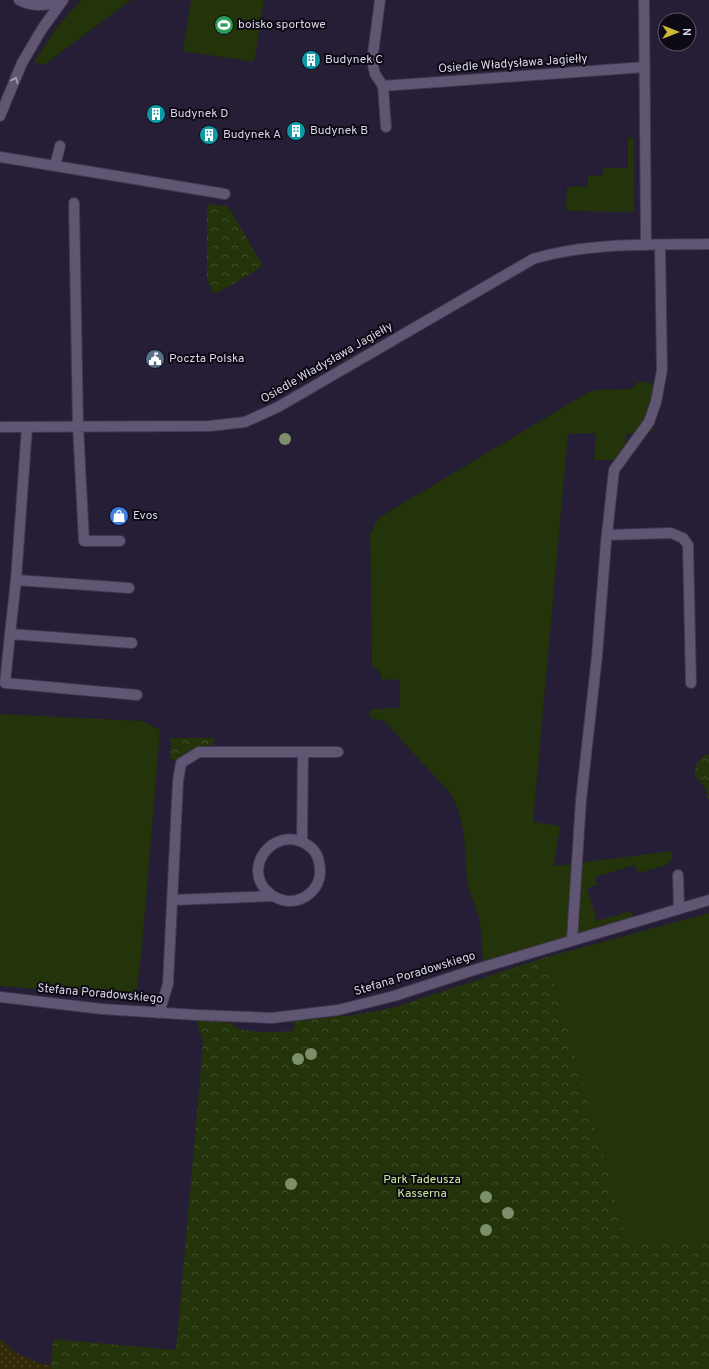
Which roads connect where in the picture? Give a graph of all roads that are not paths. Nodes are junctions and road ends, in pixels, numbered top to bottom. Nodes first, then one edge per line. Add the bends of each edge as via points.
1 (19, 0) edge
2 (62, 0) edge
3 (380, 0) edge
4 (644, 0) edge
5 (645, 67) junction
6 (383, 86) junction
7 (0, 116) edge
8 (386, 127) dead end
9 (60, 146) dead end
10 (0, 157) edge
11 (55, 166) junction
12 (225, 194) dead end
13 (74, 203) dead end
14 (709, 244) edge
15 (646, 245) junction
16 (660, 245) junction
17 (78, 426) junction
18 (0, 427) edge
19 (27, 427) junction
20 (607, 535) junction
21 (120, 540) dead end
22 (16, 580) junction
23 (129, 588) dead end
24 (10, 634) junction
25 (132, 643) dead end
26 (691, 683) dead end
27 (137, 696) dead end
28 (303, 752) junction
29 (338, 752) dead end
30 (302, 841) junction
31 (678, 875) dead end
32 (273, 896) junction
33 (172, 900) junction
34 (709, 900) edge
35 (679, 908) junction
36 (572, 940) junction
37 (0, 997) edge
38 (159, 1013) junction

1 - 2 street via 34,5
7 -> 2 street via 22,63
3 - 6 street via 372,61 375,74
4 - 5 street
5 - 6 street, Osiedle Władysława Jagiełły
5 - 15 street
6 - 8 street
9 - 11 street
10 - 11 street
11 - 12 street
13 - 17 street
14 - 16 street, Osiedle Władysława Jagiełły
15 - 16 street, Osiedle Władysława Jagiełły
15 - 17 street, Osiedle Władysława Jagiełły via 579,249 555,252 533,259 278,407 245,422 210,426
16 - 20 street via 662,370 649,422 614,470
17 - 19 street, Osiedle Władysława Jagiełły
17 - 21 street via 84,542
18 - 19 street, Osiedle Władysława Jagiełły
19 - 22 street
20 - 26 street via 671,533 683,538 688,544
20 - 36 street via 581,800
22 - 23 street
22 - 24 street
24 - 25 street
24 - 27 street via 5,683
28 - 29 street
28 - 30 street
28 - 33 street via 199,752 181,763
30 - 32 street via 289,838 276,842 266,850 260,862 259,875 264,887
30 - 32 street via 314,849 320,863 320,877 314,891 301,899 287,901
31 - 35 street
32 - 33 street
33 - 38 street via 168,984
34 - 35 street, Stefana Poradowskiego
35 - 36 street, Stefana Poradowskiego
36 - 38 street, Stefana Poradowskiego via 394,996 338,1010 272,1018
37 - 38 street, Stefana Poradowskiego

